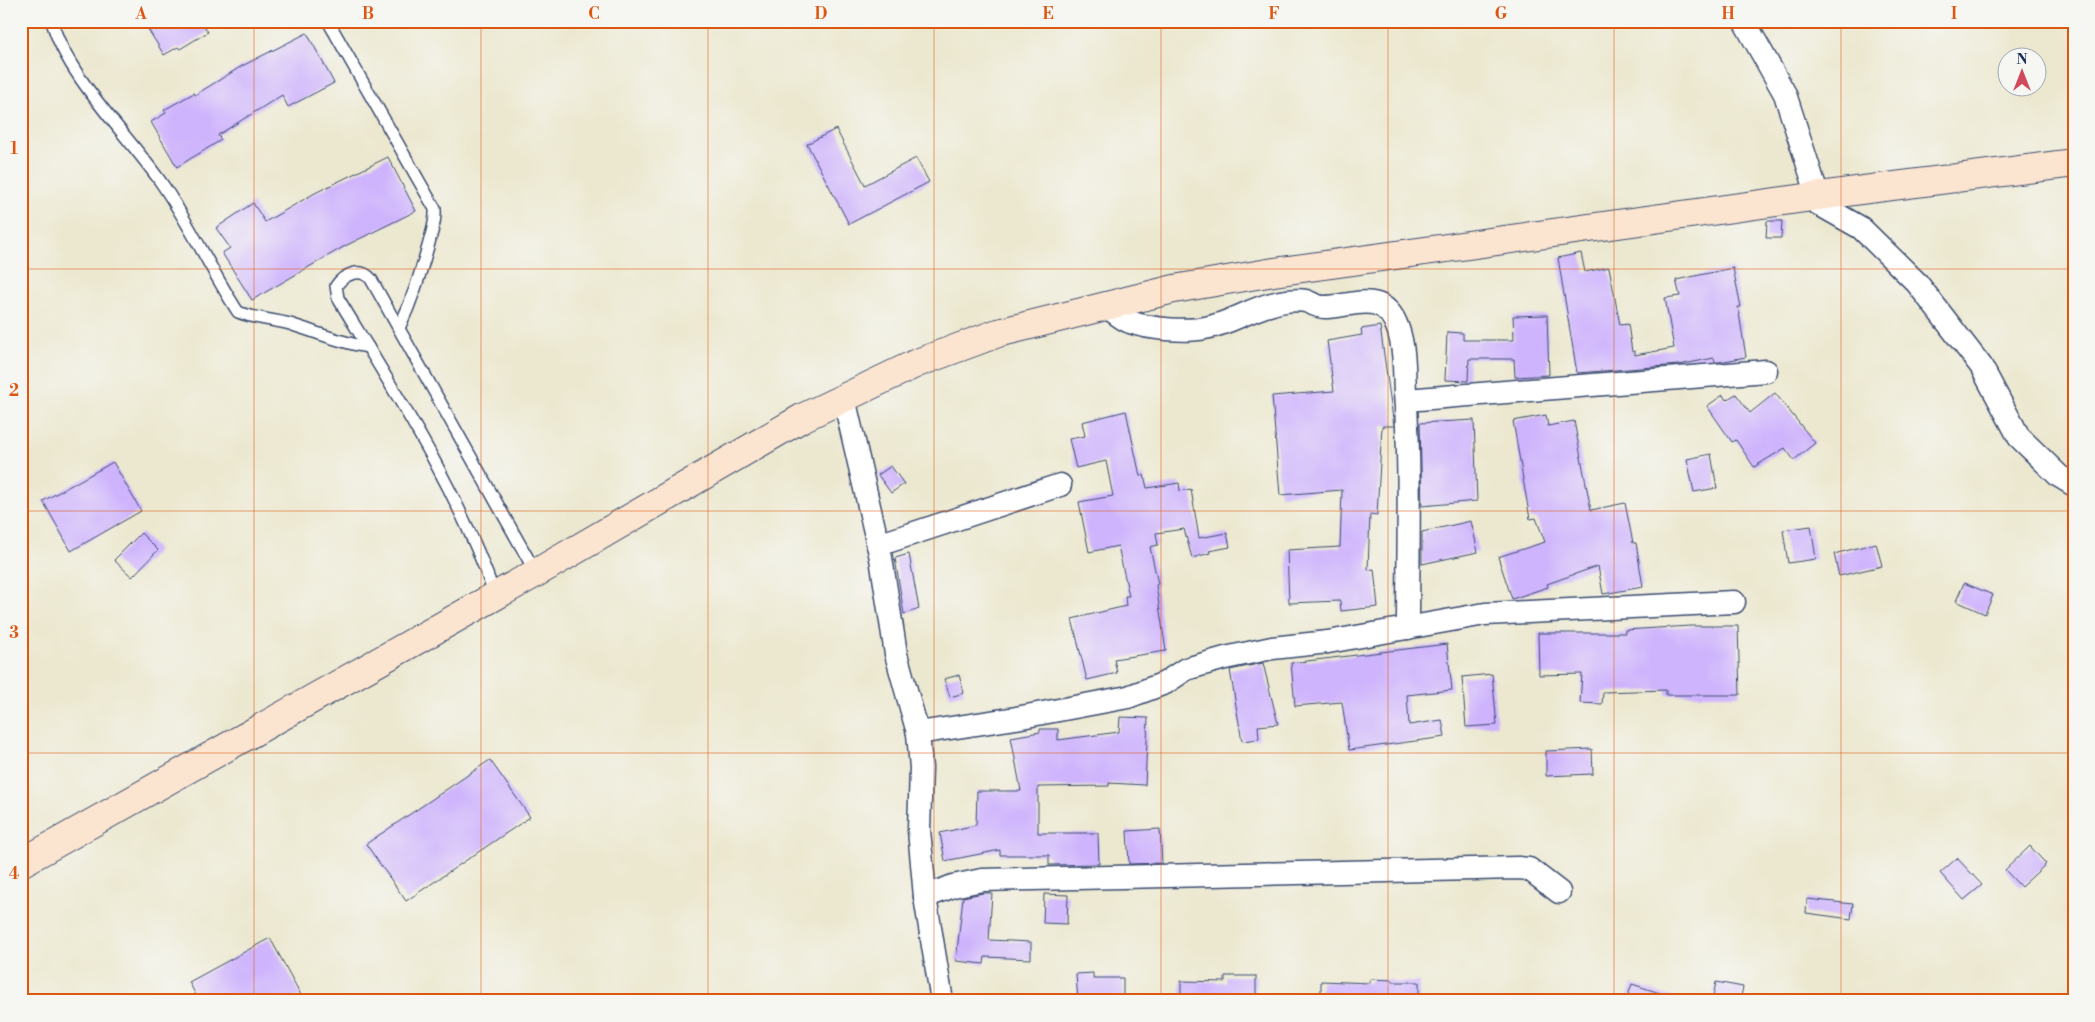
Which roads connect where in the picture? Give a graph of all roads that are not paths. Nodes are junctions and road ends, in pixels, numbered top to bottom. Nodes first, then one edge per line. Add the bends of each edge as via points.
1 (52, 21) edge
2 (328, 21) edge
3 (1744, 21) edge
4 (2074, 163) edge
5 (1862, 190) junction
6 (1813, 197) junction
7 (1861, 228) junction
8 (1105, 305) junction
9 (398, 328) junction
10 (368, 347) junction
11 (1766, 371) dead end
12 (844, 398) junction
13 (1406, 400) junction
14 (1060, 485) dead end
15 (2074, 485) edge
16 (878, 545) junction
17 (536, 573) junction
18 (495, 596) junction
19 (1734, 602) dead end
20 (1408, 628) junction
21 (918, 733) junction
22 (21, 863) edge
23 (1559, 892) dead end
24 (925, 897) junction
25 (942, 1001) edge

1 - 10 lane via 56,37 73,65 161,182 238,312 316,332 347,344
2 - 9 lane via 435,209 436,222 413,300
3 - 6 street via 1785,94
4 - 5 main road
5 - 6 main road
5 - 7 street
6 - 7 street
6 - 8 main road via 1274,272
7 - 15 street via 1917,283 1981,366 2019,437 2059,476
8 - 12 main road via 998,333 917,363
8 - 13 street via 1129,322 1173,329 1204,328 1228,322 1274,303 1303,300 1323,307 1370,302 1386,312 1398,329
9 - 10 lane via 366,273 360,271 346,277 336,286 338,298
9 - 17 lane
10 - 18 lane via 449,490 481,554
11 - 13 street
12 - 16 street
12 - 17 main road via 730,458
13 - 20 street
14 - 16 street
16 - 21 street via 896,654
17 - 18 main road
18 - 22 main road
19 - 20 street via 1485,614
20 - 21 street via 1225,658 1186,669 1166,683 1128,697
21 - 24 street via 921,768 919,830
23 - 24 street via 1529,869 1518,868 982,880 953,886
24 - 25 street

